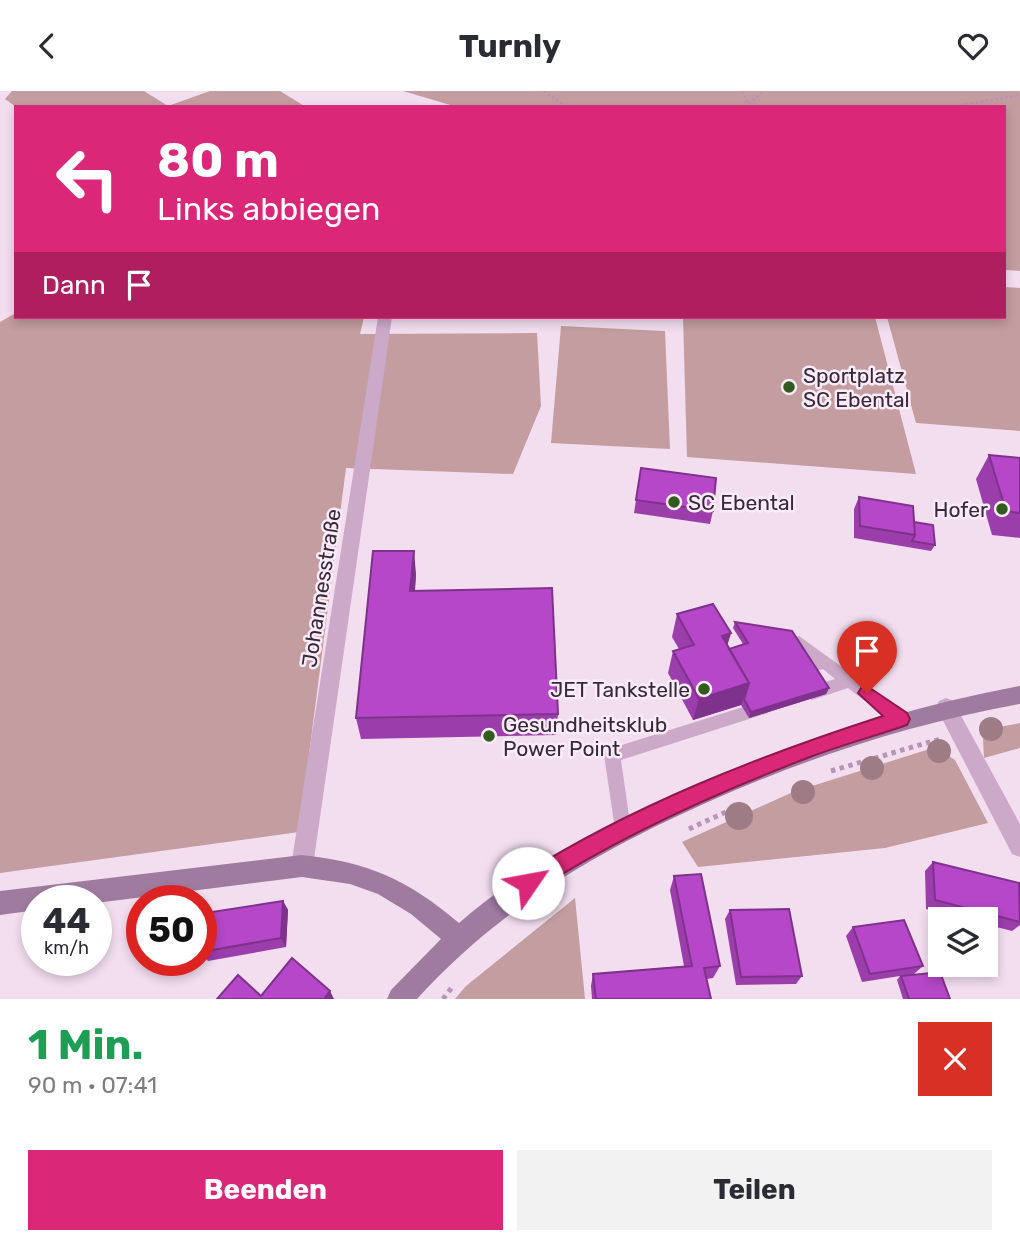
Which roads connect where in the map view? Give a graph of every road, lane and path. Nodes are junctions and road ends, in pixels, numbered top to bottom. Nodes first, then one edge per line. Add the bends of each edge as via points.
1 (544, 91) edge
2 (742, 91) edge
3 (764, 91) edge
4 (1020, 95) edge
5 (563, 105) edge
6 (747, 105) edge
7 (962, 105) edge
8 (385, 319) edge
9 (761, 653) edge
10 (825, 662) junction
11 (775, 677) edge
12 (850, 681) junction
13 (1020, 695) edge
14 (801, 696) edge
15 (766, 703) edge
16 (946, 708) junction
17 (901, 719) junction
18 (960, 733) junction
19 (817, 775) dead end
20 (732, 810) dead end
21 (622, 829) junction
22 (684, 831) dead end
23 (1020, 846) edge
24 (302, 866) junction
25 (0, 903) edge
26 (457, 937) junction
27 (458, 979) dead end
28 (400, 999) edge
29 (443, 999) edge

1 - 5 path
2 - 6 path
3 - 6 path
4 - 7 path
8 - 24 street, Johannesstraße
9 - 10 lane via 799,642
10 - 11 lane
10 - 12 lane
12 - 14 lane
12 - 17 lane
13 - 16 main road
15 - 21 lane via 612,755
16 - 17 main road
16 - 18 street
17 - 21 main road via 807,749
18 - 19 path
18 - 23 street
20 - 22 path
21 - 26 main road via 528,883
24 - 25 main road
24 - 26 main road via 375,878 421,905
26 - 28 main road
27 - 29 path

